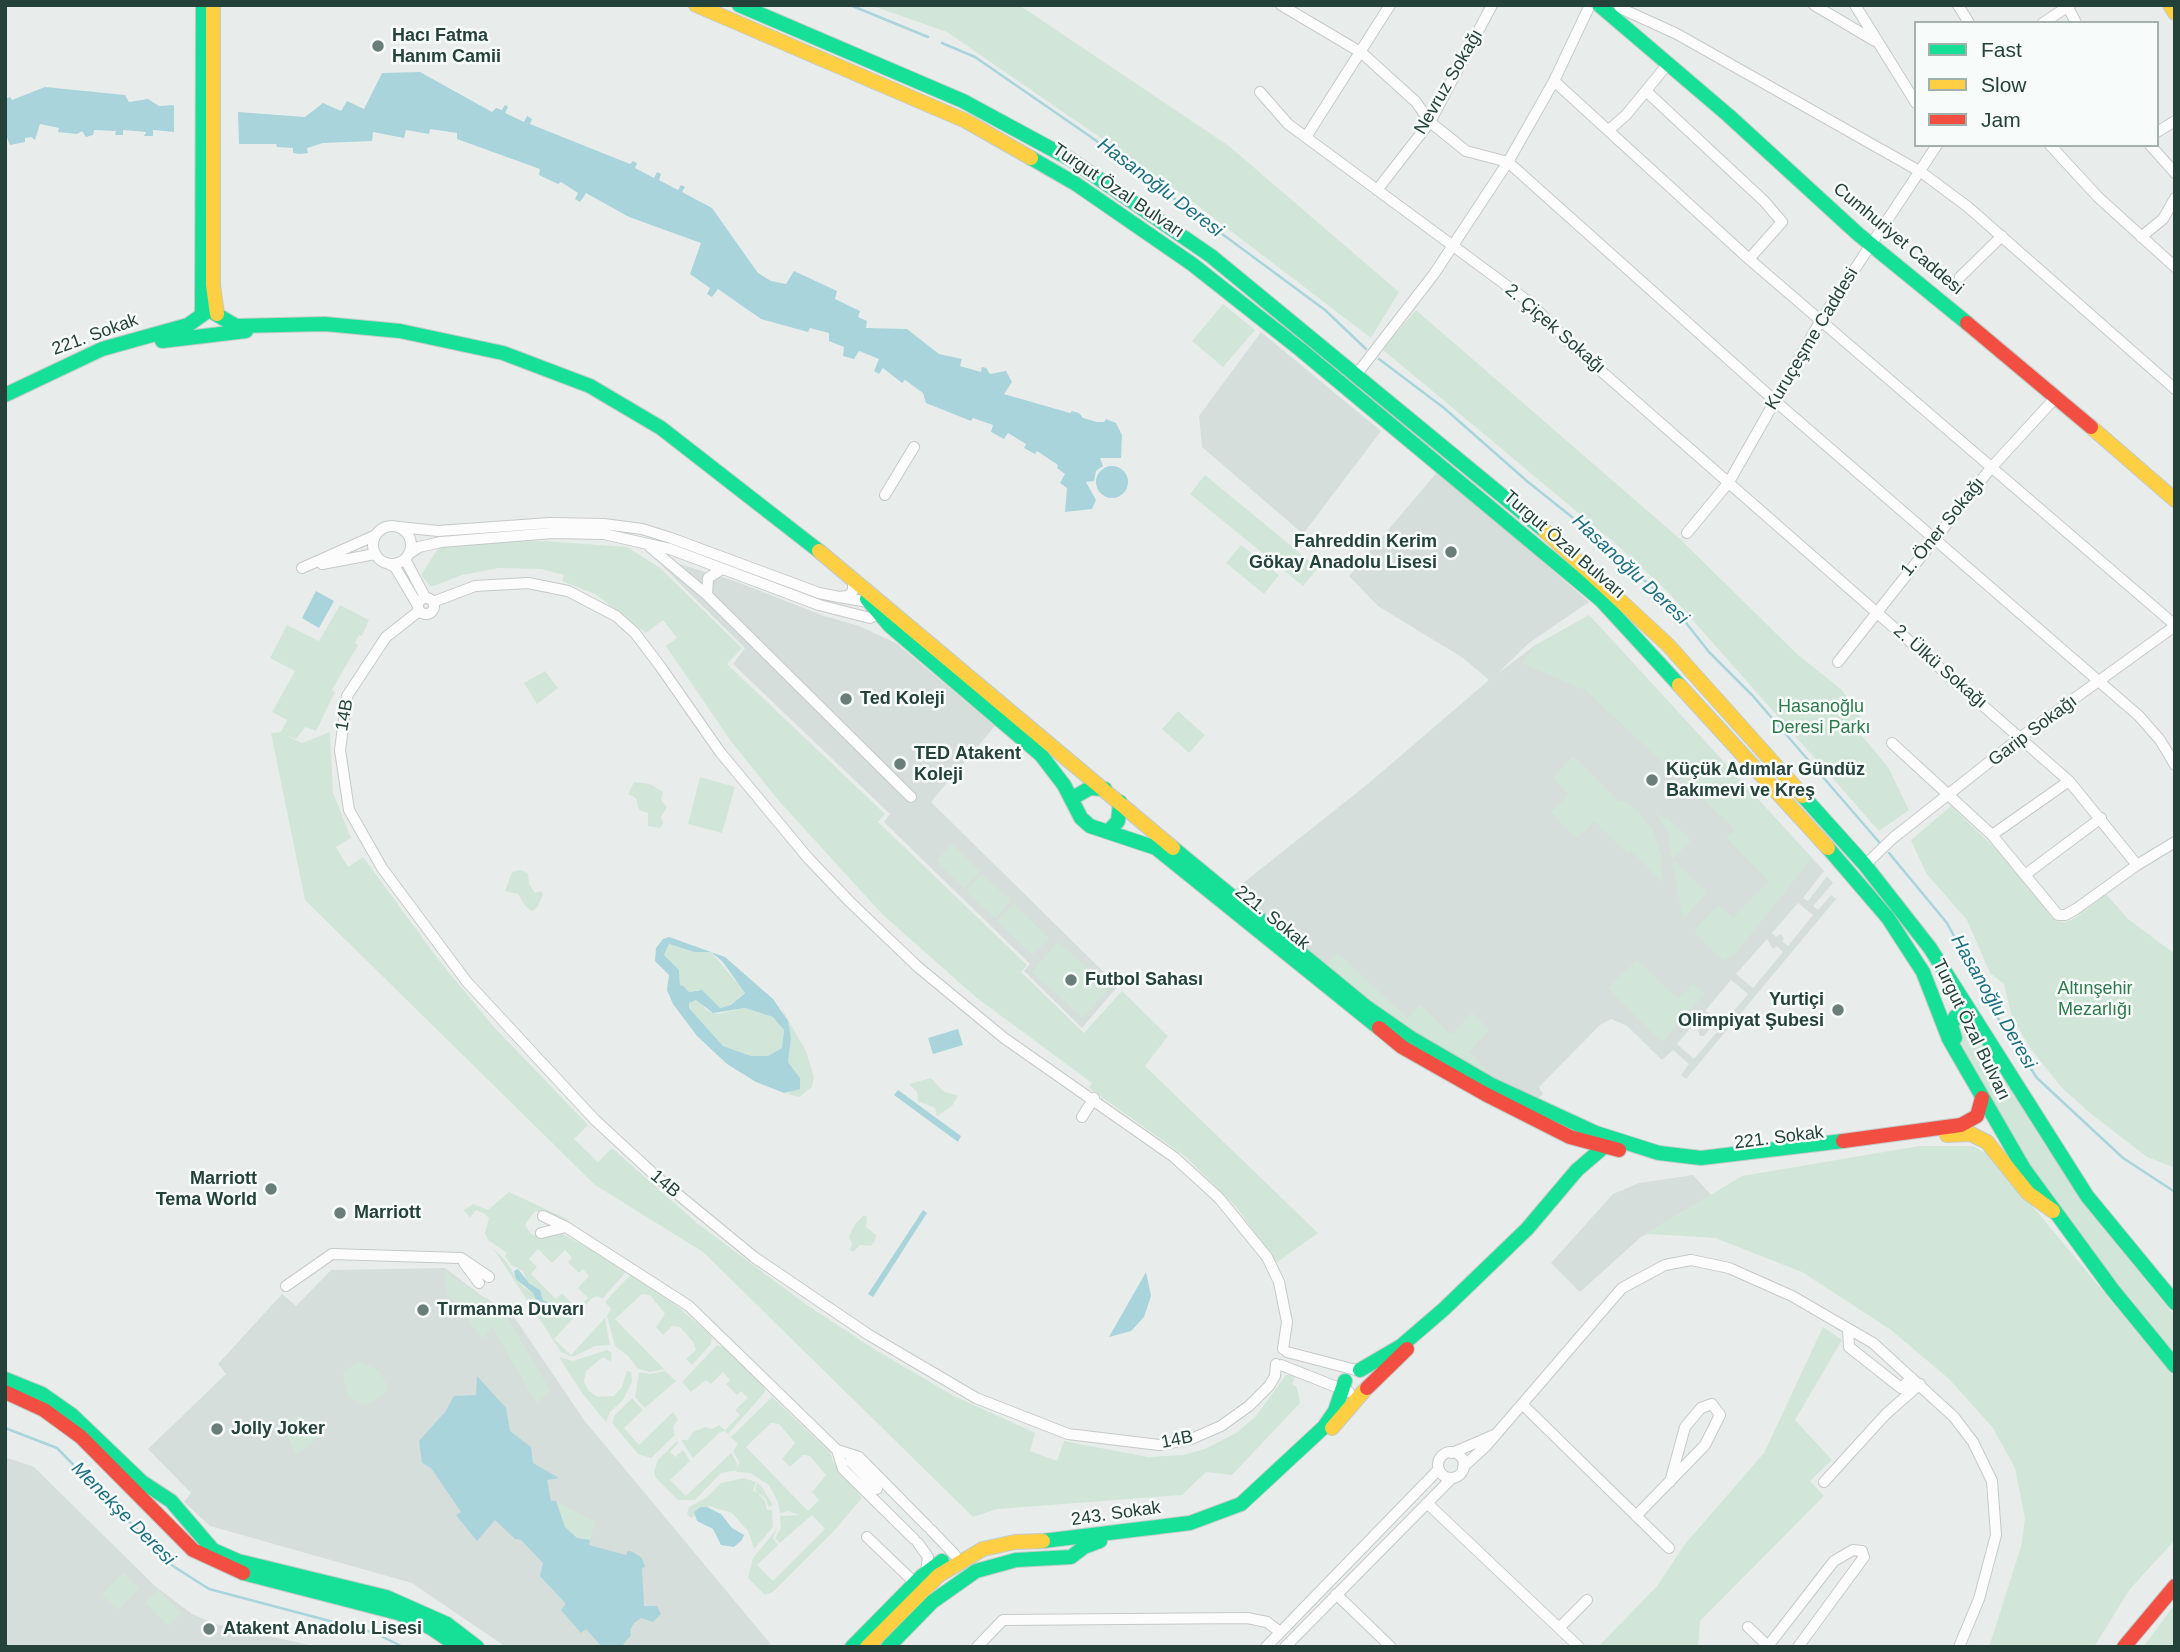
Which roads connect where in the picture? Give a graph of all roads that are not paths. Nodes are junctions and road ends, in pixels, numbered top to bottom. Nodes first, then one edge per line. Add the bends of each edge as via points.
1 (203, 5) edge
2 (213, 5) edge
3 (696, 5) edge
4 (739, 5) edge
5 (1281, 5) edge
6 (1390, 5) edge
7 (1492, 5) edge
8 (1590, 5) edge
9 (1599, 5) edge
10 (1814, 5) edge
11 (1855, 5) edge
12 (1958, 5) edge
13 (2170, 5) edge
14 (2068, 6) edge
15 (1618, 10) edge
16 (2175, 13) edge
17 (1968, 21) edge
18 (2046, 21) edge
19 (1876, 41) junction
20 (1362, 53) junction
21 (1667, 65) junction
22 (1554, 81) junction
23 (1646, 91) junction
24 (1260, 92) dead end
25 (1914, 100) edge
26 (2175, 121) edge
27 (1430, 122) junction
28 (1610, 129) junction
29 (2159, 131) edge
30 (1306, 137) junction
31 (1936, 147) edge
32 (2052, 147) edge
33 (2152, 147) edge
34 (1508, 162) junction
35 (1921, 172) junction
36 (2175, 173) edge
37 (1377, 190) junction
38 (2175, 198) edge
39 (2002, 236) junction
40 (2141, 237) junction
41 (1870, 243) junction
42 (1454, 246) junction
43 (1749, 259) junction
44 (2175, 267) edge
45 (1960, 277) dead end
46 (200, 314) junction
47 (218, 315) junction
48 (1821, 320) junction
49 (303, 324) junction
50 (210, 333) junction
51 (1356, 375) junction
52 (2175, 389) edge
53 (5, 395) edge
54 (2056, 397) junction
55 (1774, 400) junction
56 (5, 404) edge
57 (914, 447) dead end
58 (1990, 469) junction
59 (1729, 482) junction
60 (885, 495) dead end
61 (2175, 500) edge
62 (399, 527) junction
63 (1687, 533) dead end
64 (376, 535) junction
65 (639, 540) junction
66 (1933, 540) junction
67 (375, 554) junction
68 (407, 556) junction
69 (389, 564) junction
70 (722, 569) junction
71 (850, 578) junction
72 (708, 595) junction
73 (839, 597) junction
74 (424, 603) junction
75 (876, 610) junction
76 (1876, 611) junction
77 (2175, 625) edge
78 (1838, 662) dead end
79 (2100, 682) junction
80 (2021, 737) junction
81 (1892, 743) dead end
82 (2175, 765) edge
83 (2069, 780) junction
84 (1105, 789) junction
85 (1949, 796) junction
86 (911, 797) dead end
87 (1072, 799) junction
88 (1120, 802) junction
89 (2101, 818) junction
90 (1108, 832) junction
91 (1992, 835) junction
92 (2175, 842) edge
93 (1865, 864) junction
94 (2137, 864) junction
95 (1851, 872) junction
96 (2026, 874) junction
97 (2013, 1080) junction
98 (1094, 1098) junction
99 (1982, 1098) junction
100 (1083, 1117) dead end
101 (1570, 1137) junction
102 (1605, 1146) junction
103 (1577, 1170) junction
104 (2053, 1211) junction
105 (543, 1216) dead end
106 (566, 1227) junction
107 (541, 1233) dead end
108 (461, 1258) junction
109 (489, 1277) dead end
110 (479, 1283) dead end
111 (286, 1286) dead end
112 (2175, 1303) edge
113 (1444, 1309) junction
114 (1848, 1329) junction
115 (2151, 1336) junction
116 (2175, 1359) edge
117 (2175, 1366) edge
118 (1358, 1370) junction
119 (5, 1379) edge
120 (1916, 1381) junction
121 (1353, 1388) junction
122 (5, 1392) edge
123 (1522, 1404) junction
124 (1494, 1435) junction
125 (837, 1450) junction
126 (1452, 1453) junction
127 (850, 1461) dead end
128 (1463, 1467) junction
129 (1439, 1468) junction
130 (1452, 1478) junction
131 (1670, 1482) junction
132 (1824, 1482) dead end
133 (883, 1489) junction
134 (157, 1493) junction
135 (875, 1502) junction
136 (1427, 1503) junction
137 (154, 1510) junction
138 (180, 1513) junction
139 (1636, 1516) junction
140 (165, 1521) junction
141 (926, 1525) junction
142 (867, 1537) dead end
143 (913, 1538) junction
144 (1669, 1548) dead end
145 (983, 1549) junction
146 (955, 1555) junction
147 (920, 1578) junction
148 (2175, 1586) edge
149 (1336, 1594) junction
150 (1587, 1600) dead end
151 (1748, 1627) dead end
152 (1559, 1628) junction
153 (1280, 1632) junction
154 (1769, 1646) edge
155 (460, 1647) edge
156 (477, 1647) edge
157 (852, 1647) edge
158 (867, 1647) edge
159 (888, 1647) edge
160 (977, 1647) edge
161 (1266, 1647) edge
162 (1285, 1647) edge
163 (1391, 1647) edge
164 (1579, 1647) edge
165 (1798, 1647) edge
166 (1959, 1647) edge
167 (2125, 1647) edge

1 - 46 street
2 - 47 street via 213,285
3 - 95 street, Turgut Özal Bulvarı via 966,121 1076,184 1192,264 1301,349 1601,600
4 - 51 street, Turgut Özal Bulvarı via 963,101 1070,159 1211,256
5 - 20 street
6 - 20 street
7 - 27 street, Nevruz Sokağı
8 - 22 street
9 - 15 street, Cumhuriyet Caddesi
10 - 19 street
11 - 19 street
12 - 17 street
13 - 16 street
14 - 18 street
15 - 21 street, Cumhuriyet Caddesi
15 - 35 street via 1677,34
19 - 25 street
20 - 27 street via 1416,102
20 - 30 street
21 - 23 street
21 - 41 street, Cumhuriyet Caddesi
22 - 28 street
22 - 34 street
23 - 28 street
23 - 43 street via 1782,222
24 - 30 street, 2. Çiçek Sokağı
26 - 29 street
27 - 34 street via 1466,151
27 - 37 street, Nevruz Sokağı
28 - 43 street
30 - 37 street, 2. Çiçek Sokağı
31 - 35 street, Kuruçeşme Caddesi
32 - 40 street
33 - 36 street
34 - 42 street
34 - 55 street
35 - 39 street
35 - 41 street, Kuruçeşme Caddesi
37 - 42 street, 2. Çiçek Sokağı
38 - 40 street via 2163,219
39 - 45 street
39 - 52 street
40 - 44 street
41 - 48 street, Kuruçeşme Caddesi
41 - 54 street, Cumhuriyet Caddesi
42 - 51 street
42 - 59 street, 2. Çiçek Sokağı via 1529,302
43 - 48 street
46 - 47 street via 209,310
46 - 50 street via 198,327
46 - 53 street, 221. Sokak via 174,330 141,336 72,361
47 - 49 street via 236,326
47 - 50 street via 219,326
48 - 55 street, Kuruçeşme Caddesi
48 - 58 street
49 - 50 street
49 - 71 street, 221. Sokak via 400,331 503,353 590,386 661,428
50 - 56 street via 129,349 53,378
51 - 93 street, Turgut Özal Bulvarı via 1628,603
54 - 58 street, 1. Öner Sokağı
54 - 61 street, Cumhuriyet Caddesi
55 - 59 street, Kuruçeşme Caddesi
55 - 66 street
57 - 60 street
58 - 66 street, 1. Öner Sokağı
58 - 77 street
59 - 63 street, Kuruçeşme Caddesi
59 - 76 street, 2. Ülkü Sokağı
62 - 64 street via 386,527
62 - 68 street via 409,535
62 - 73 street via 438,531 550,523 642,529
64 - 67 street
64 - 67 street via 302,568
65 - 68 street via 553,533 440,542 419,547
65 - 70 street
65 - 72 street via 670,560
66 - 76 street, 1. Öner Sokağı
66 - 79 street
67 - 69 street
68 - 69 street
68 - 74 street
69 - 74 street
70 - 72 street via 708,578
70 - 75 street via 819,605
71 - 73 street via 853,591
71 - 75 street, 221. Sokak
72 - 86 street
73 - 75 street
74 - 98 street, 14B via 475,586 528,583 568,591 616,616 660,666 720,752 850,902 918,967 1004,1038
74 - 121 street, 14B via 386,636 347,696 340,750 349,810 382,868 467,982 595,1120 658,1178 754,1257 869,1335 976,1398 1068,1434 1159,1445 1191,1440 1222,1426 1249,1406 1269,1386 1278,1365
75 - 84 street, 221. Sokak
75 - 87 street, 221. Sokak via 1041,755
76 - 78 street, 1. Öner Sokağı
76 - 80 street, 2. Ülkü Sokağı
77 - 79 street, Garip Sokağı
79 - 80 street, Garip Sokağı
79 - 82 street via 2139,716
80 - 83 street, 2. Ülkü Sokağı
80 - 85 street, Garip Sokağı
81 - 85 street
83 - 89 street, 2. Ülkü Sokağı
83 - 91 street
84 - 87 street via 1090,788
84 - 88 street
85 - 91 street
85 - 93 street, Garip Sokağı
87 - 90 street, 221. Sokak via 1081,818
88 - 90 street via 1118,821
88 - 99 street, 221. Sokak via 1365,1006 1411,1038 1489,1084 1596,1133 1658,1153 1738,1156 1961,1125 1977,1116
89 - 94 street, 2. Ülkü Sokağı
89 - 96 street
90 - 101 street, 221. Sokak via 1156,848 1402,1047
91 - 96 street
92 - 94 street
93 - 95 street
93 - 97 street, Turgut Özal Bulvarı via 1930,948
94 - 96 street via 2065,915 2057,915
95 - 99 street, Turgut Özal Bulvarı via 1923,972 1950,1039
97 - 99 street via 1969,1017 1956,1016 1952,1030
97 - 112 street, Turgut Özal Bulvarı via 2087,1196
98 - 100 street
98 - 118 street, 14B via 1174,1157 1219,1198 1253,1238 1279,1282 1287,1322 1285,1351
99 - 104 street, Turgut Özal Bulvarı
101 - 102 street, 221. Sokak
101 - 103 street via 1580,1154
102 - 103 street, 243. Sokak
102 - 104 street, 221. Sokak via 1710,1166 1971,1134 1996,1151 2028,1193
103 - 113 street, 243. Sokak via 1527,1228
104 - 115 street, Turgut Özal Bulvarı
105 - 106 street
106 - 107 street
106 - 125 street via 689,1306
108 - 109 street
108 - 110 street
108 - 111 street via 332,1254
113 - 118 street, 243. Sokak via 1401,1346
113 - 121 street, 243. Sokak
114 - 120 street via 1873,1343
114 - 120 street via 1849,1347 1901,1388
114 - 123 street via 1792,1296 1728,1268 1691,1260 1665,1265 1622,1288
115 - 116 street
115 - 117 street, Turgut Özal Bulvarı
118 - 121 street, 243. Sokak via 1350,1372
118 - 121 street via 1368,1377
119 - 134 street via 64,1409
120 - 132 street
120 - 166 street via 1973,1442 1992,1481 1996,1535 1979,1599
121 - 145 street, 243. Sokak via 1299,1452 1254,1495 1223,1512 1190,1523
121 - 159 street, 243. Sokak via 1287,1475 1240,1511 1186,1531 1099,1541 1071,1558 1016,1560 976,1571 932,1602
122 - 137 street via 44,1410 81,1437
123 - 124 street
123 - 139 street
124 - 126 street
124 - 128 street
125 - 133 street via 859,1457
125 - 135 street via 842,1469
126 - 128 street via 1461,1458
126 - 129 street via 1440,1458
127 - 133 street
128 - 130 street
129 - 130 street
129 - 153 street
130 - 136 street
131 - 131 street via 1704,1445 1719,1420 1716,1406 1701,1408 1685,1427
131 - 139 street
133 - 135 street
133 - 141 street
134 - 137 street via 151,1500
134 - 138 street
135 - 143 street
136 - 149 street
136 - 152 street
137 - 140 street
138 - 140 street via 173,1523
138 - 156 street via 203,1542 221,1555 386,1597 447,1625
139 - 144 street
140 - 155 street via 194,1549 223,1567 398,1613
141 - 143 street
141 - 146 street
142 - 147 street
143 - 147 street via 928,1557
145 - 146 street
145 - 158 street, 243. Sokak via 939,1575
146 - 147 street
147 - 157 street
148 - 167 street
149 - 162 street
149 - 163 street
150 - 152 street
151 - 154 street
152 - 164 street
153 - 160 street via 1266,1622 1247,1618 1003,1620
153 - 161 street
154 - 165 street via 1834,1561 1862,1550 1864,1558

